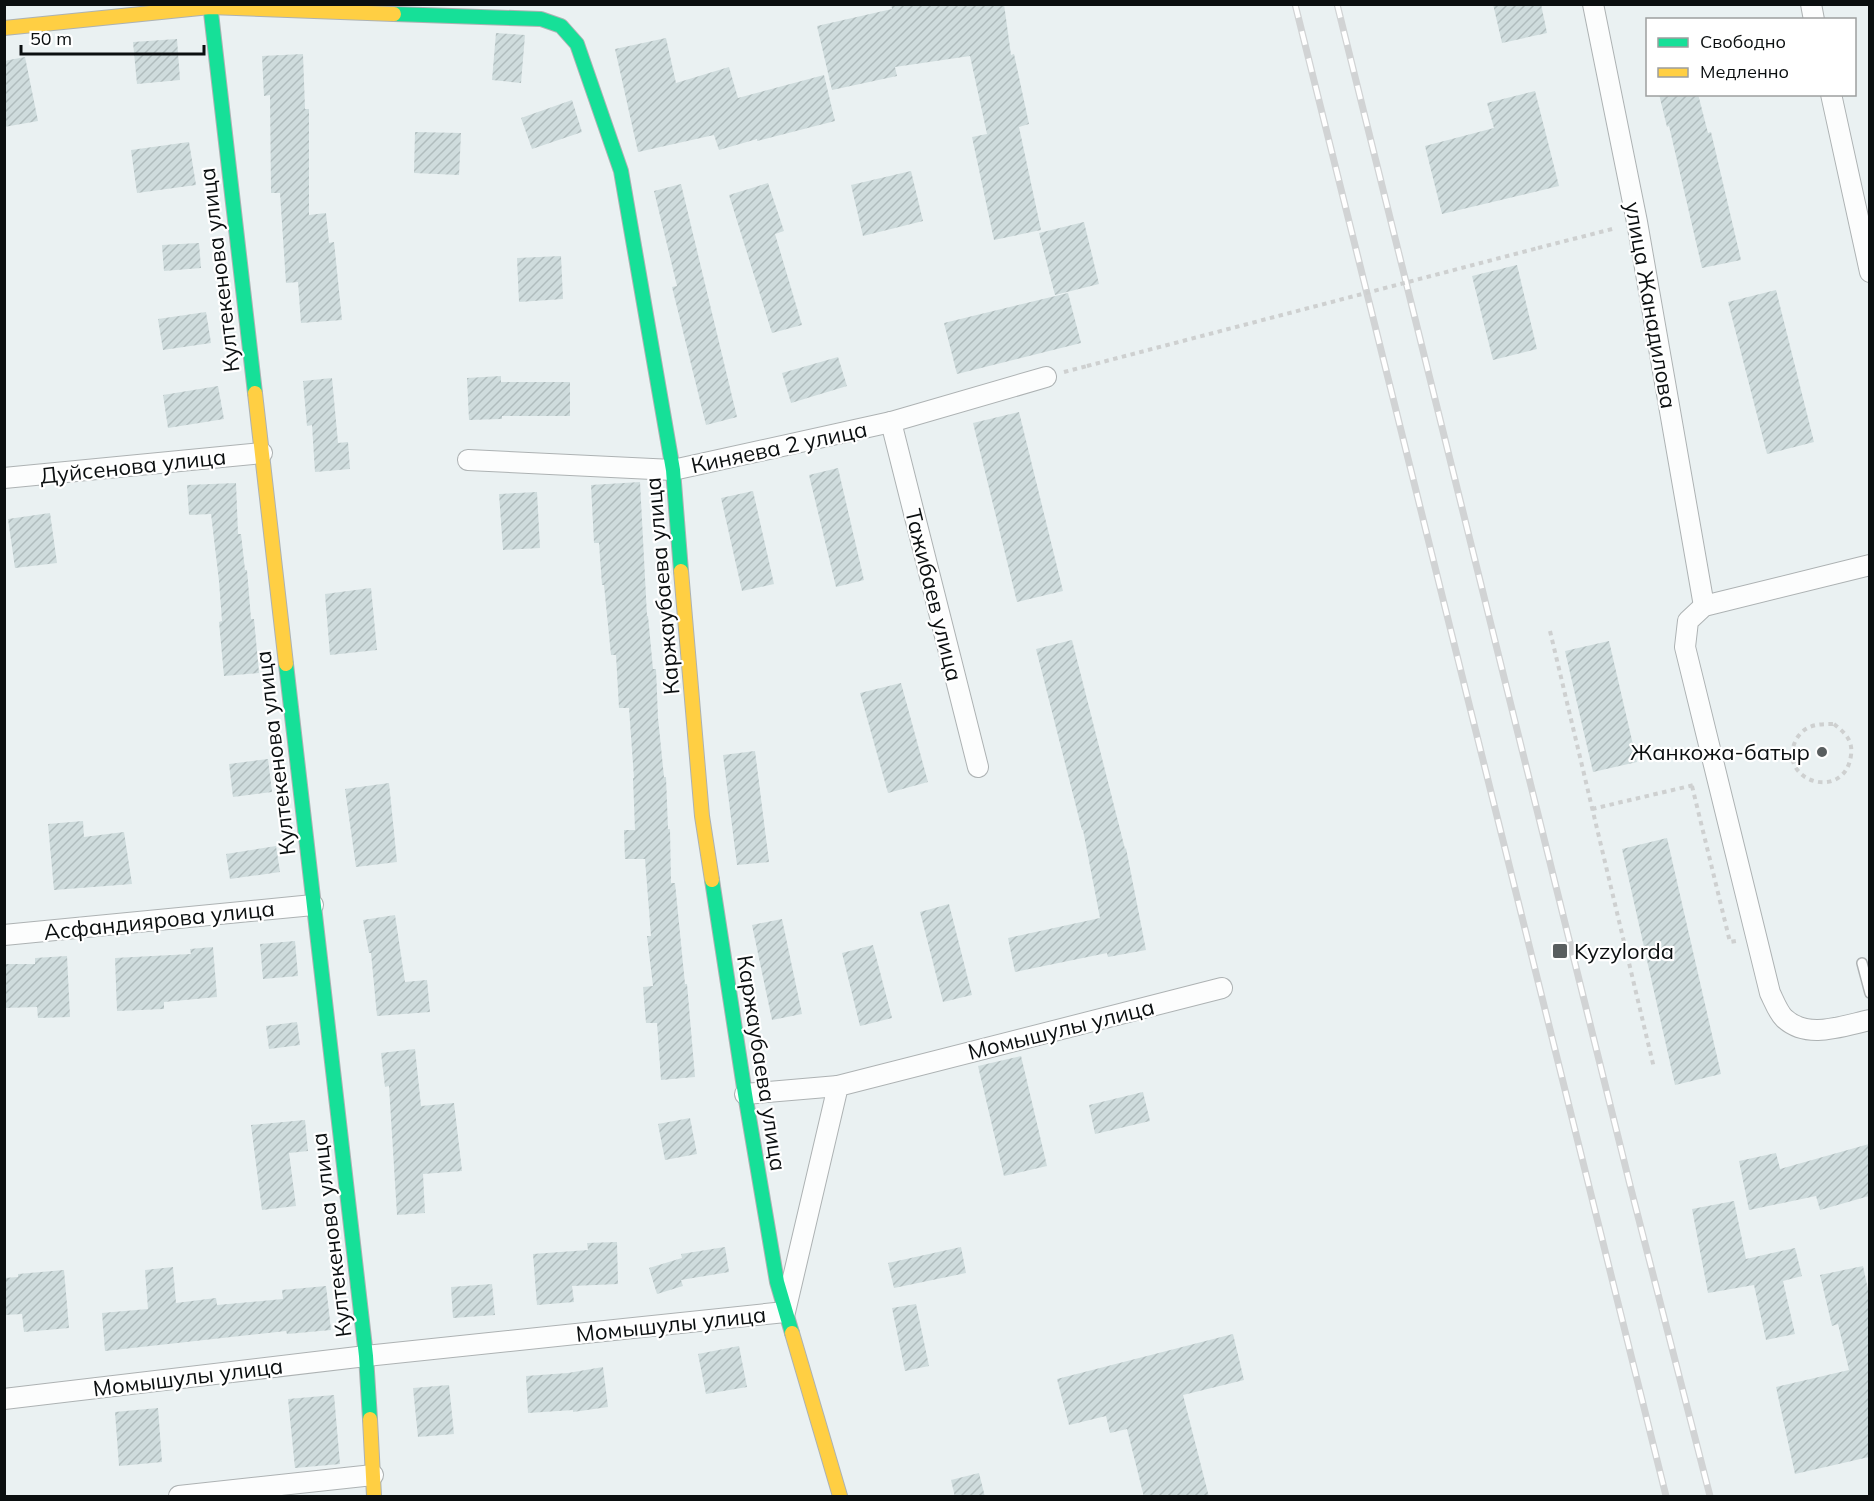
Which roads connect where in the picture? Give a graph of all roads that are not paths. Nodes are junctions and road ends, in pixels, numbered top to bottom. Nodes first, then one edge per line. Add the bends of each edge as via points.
1 (1593, 4) edge
2 (210, 6) edge
3 (4, 28) edge
4 (1831, 96) edge
5 (1869, 272) edge
6 (1046, 377) dead end
7 (891, 423) junction
8 (262, 453) junction
9 (468, 460) dead end
10 (673, 470) junction
11 (4, 478) edge
12 (1869, 565) edge
13 (1704, 606) junction
14 (978, 767) dead end
15 (313, 905) junction
16 (4, 935) edge
17 (1862, 963) dead end
18 (1222, 988) dead end
19 (1869, 993) edge
20 (1869, 1020) edge
21 (838, 1086) junction
22 (745, 1094) junction
23 (784, 1312) junction
24 (366, 1356) junction
25 (4, 1399) edge
26 (373, 1475) junction
27 (179, 1497) edge
28 (374, 1497) edge
29 (840, 1497) edge

1 - 13 street, улица Жанадилова via 1637,222
2 - 3 street, Каржаубаева улица
2 - 8 street, Култекенова улица
2 - 10 street, Каржаубаева улица via 541,19 561,26 577,44 621,171
4 - 5 street
6 - 7 street, Киняева 2 улица
7 - 10 street, Киняева 2 улица
7 - 14 street, Тажибаев улица
8 - 11 street, Дуйсенова улица
8 - 15 street, Култекенова улица
9 - 10 street, Киняева 2 улица
10 - 22 street, Каржаубаева улица via 702,816
12 - 13 street
13 - 20 street via 1688,621 1685,646 1770,993 1783,1017 1800,1028 1822,1030
15 - 16 street, Асфандиярова улица
15 - 24 street, Култекенова улица
17 - 19 lane
18 - 21 street, Момышулы улица
21 - 22 street
21 - 23 street, Момышулы улица
22 - 23 street, Каржаубаева улица
23 - 24 street, Момышулы улица
23 - 29 street, Каржаубаева улица
24 - 25 street, Момышулы улица
24 - 26 street, Култекенова улица
26 - 27 street
26 - 28 street, Култекенова улица

